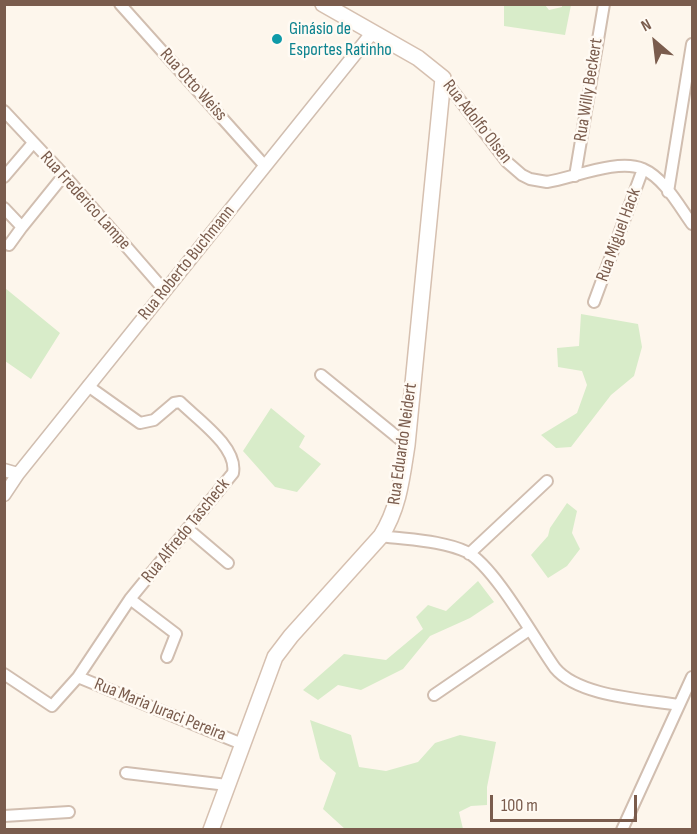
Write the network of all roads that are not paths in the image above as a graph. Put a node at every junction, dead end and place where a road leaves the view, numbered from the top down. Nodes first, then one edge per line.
1 (120, 4) edge
2 (323, 4) edge
3 (604, 4) edge
4 (372, 33) junction
5 (693, 44) edge
6 (443, 78) junction
7 (4, 111) edge
8 (33, 143) junction
9 (265, 166) junction
10 (643, 169) junction
11 (64, 175) junction
12 (575, 176) junction
13 (4, 177) edge
14 (668, 192) junction
15 (4, 208) edge
16 (693, 224) edge
17 (22, 227) junction
18 (9, 245) dead end
19 (165, 291) junction
20 (594, 302) dead end
21 (321, 375) dead end
22 (88, 386) junction
23 (406, 446) junction
24 (4, 470) edge
25 (18, 474) junction
26 (547, 481) dead end
27 (4, 495) edge
28 (188, 530) junction
29 (381, 536) junction
30 (470, 554) junction
31 (228, 563) dead end
32 (130, 599) junction
33 (529, 630) junction
34 (167, 657) dead end
35 (4, 674) edge
36 (78, 677) junction
37 (693, 677) edge
38 (434, 694) dead end
39 (680, 705) junction
40 (242, 744) junction
41 (126, 773) dead end
42 (227, 785) junction
43 (69, 812) dead end
44 (4, 816) edge
45 (211, 830) edge
46 (622, 830) edge

1 - 9 street, Rua Otto Weiss
2 - 4 main road, Rua Adolfo Olsen
3 - 12 street, Rua Willy Beckert
4 - 6 main road, Rua Adolfo Olsen
4 - 9 street, Rua Roberto Buchmann
5 - 14 street
6 - 12 street, Rua Adolfo Olsen
6 - 23 main road, Rua Eduardo Neidert
7 - 8 street, Rua Frederico Lampe
8 - 11 street, Rua Frederico Lampe
8 - 13 street
9 - 19 street, Rua Roberto Buchmann
10 - 12 street, Rua Adolfo Olsen
10 - 14 street
10 - 20 street, Rua Miguel Hack
11 - 17 street
11 - 19 street, Rua Frederico Lampe
14 - 16 street
15 - 17 street
17 - 18 street
19 - 22 street, Rua Roberto Buchmann
21 - 23 street
22 - 25 street, Rua Roberto Buchmann
22 - 28 street, Rua Alfredo Tascheck
23 - 29 main road, Rua Eduardo Neidert
24 - 25 street
25 - 27 street, Rua Roberto Buchmann
26 - 30 street
28 - 31 street
28 - 32 street, Rua Alfredo Tascheck
29 - 30 street
29 - 40 main road, Rua Eduardo Neidert
30 - 33 street
32 - 34 street
32 - 36 street, Rua Alfredo Tascheck
33 - 38 street
33 - 39 street
35 - 36 street, Rua Alfredo Tascheck
36 - 40 street, Rua Maria Juraci Pereira
37 - 39 street
39 - 46 street
40 - 42 main road, Rua Eduardo Neidert
41 - 42 street
42 - 45 main road, Rua Eduardo Neidert
43 - 44 street

